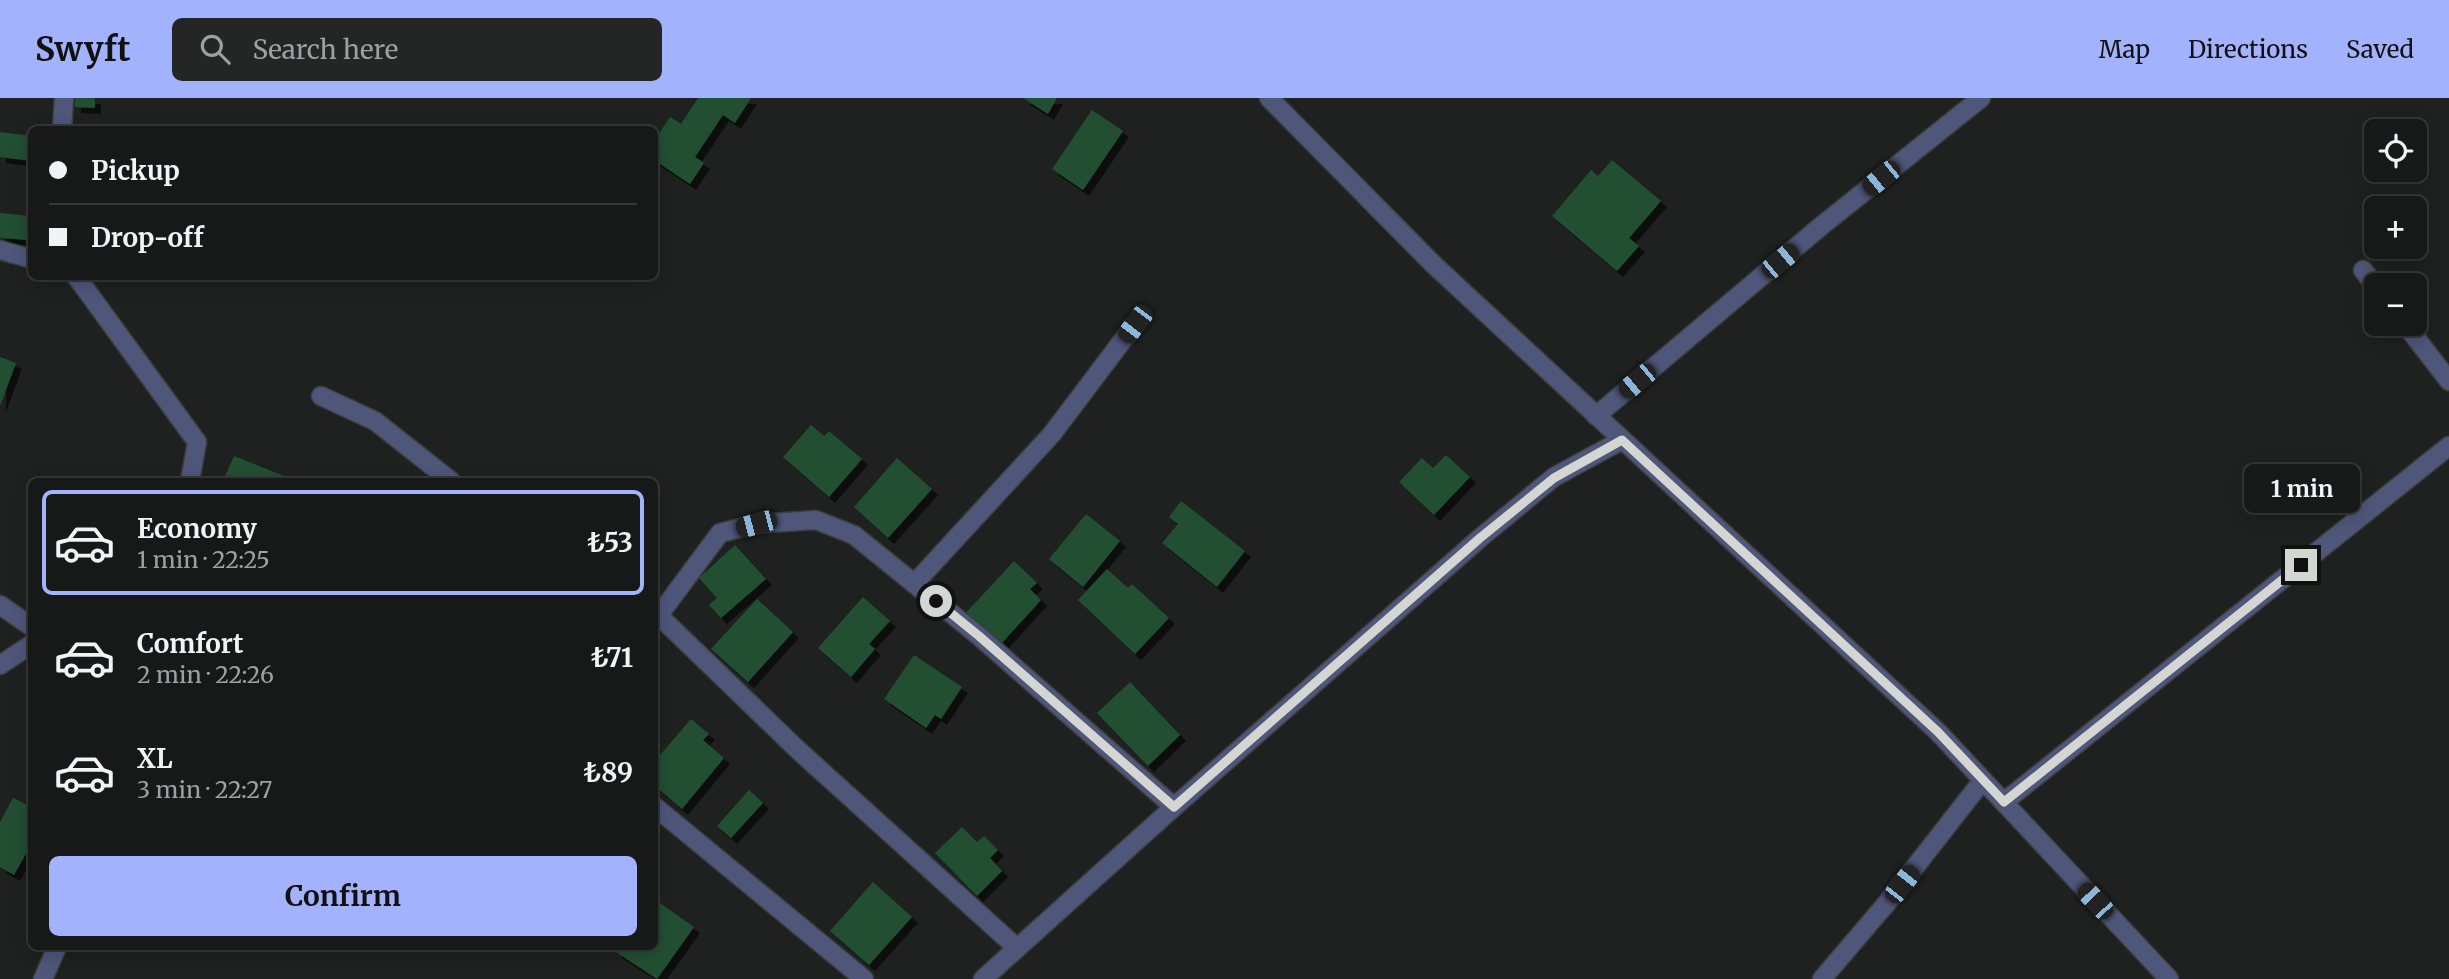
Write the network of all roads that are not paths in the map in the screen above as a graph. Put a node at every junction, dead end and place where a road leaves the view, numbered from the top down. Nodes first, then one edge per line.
1 (64, 98) edge
2 (1269, 98) edge
3 (1981, 98) edge
4 (62, 126) edge
5 (0, 250) edge
6 (28, 258) edge
7 (2363, 270) dead end
8 (2365, 273) edge
9 (79, 280) edge
10 (1135, 324) dead end
11 (2414, 336) edge
12 (2449, 381) edge
13 (321, 396) dead end
14 (1597, 416) junction
15 (1622, 440) junction
16 (2449, 446) edge
17 (191, 478) edge
18 (448, 478) edge
19 (914, 584) junction
20 (0, 605) edge
21 (658, 612) edge
22 (658, 614) edge
23 (28, 624) edge
24 (28, 646) edge
25 (0, 665) edge
26 (1983, 780) junction
27 (2004, 802) junction
28 (1174, 807) junction
29 (658, 809) edge
30 (1017, 948) junction
31 (56, 950) edge
32 (43, 979) edge
33 (864, 979) edge
34 (983, 979) edge
35 (1822, 979) edge
36 (2169, 979) edge

1 - 4 street
2 - 14 street
3 - 14 street
5 - 6 street
7 - 8 street
9 - 17 street
10 - 19 street
11 - 12 street
13 - 18 street
14 - 15 street
15 - 26 street
15 - 28 street
16 - 27 street
19 - 21 street
19 - 28 street
20 - 23 street
22 - 30 street
24 - 25 street
26 - 27 street
26 - 35 street
27 - 36 street
28 - 30 street
29 - 33 street
30 - 34 street
31 - 32 street

